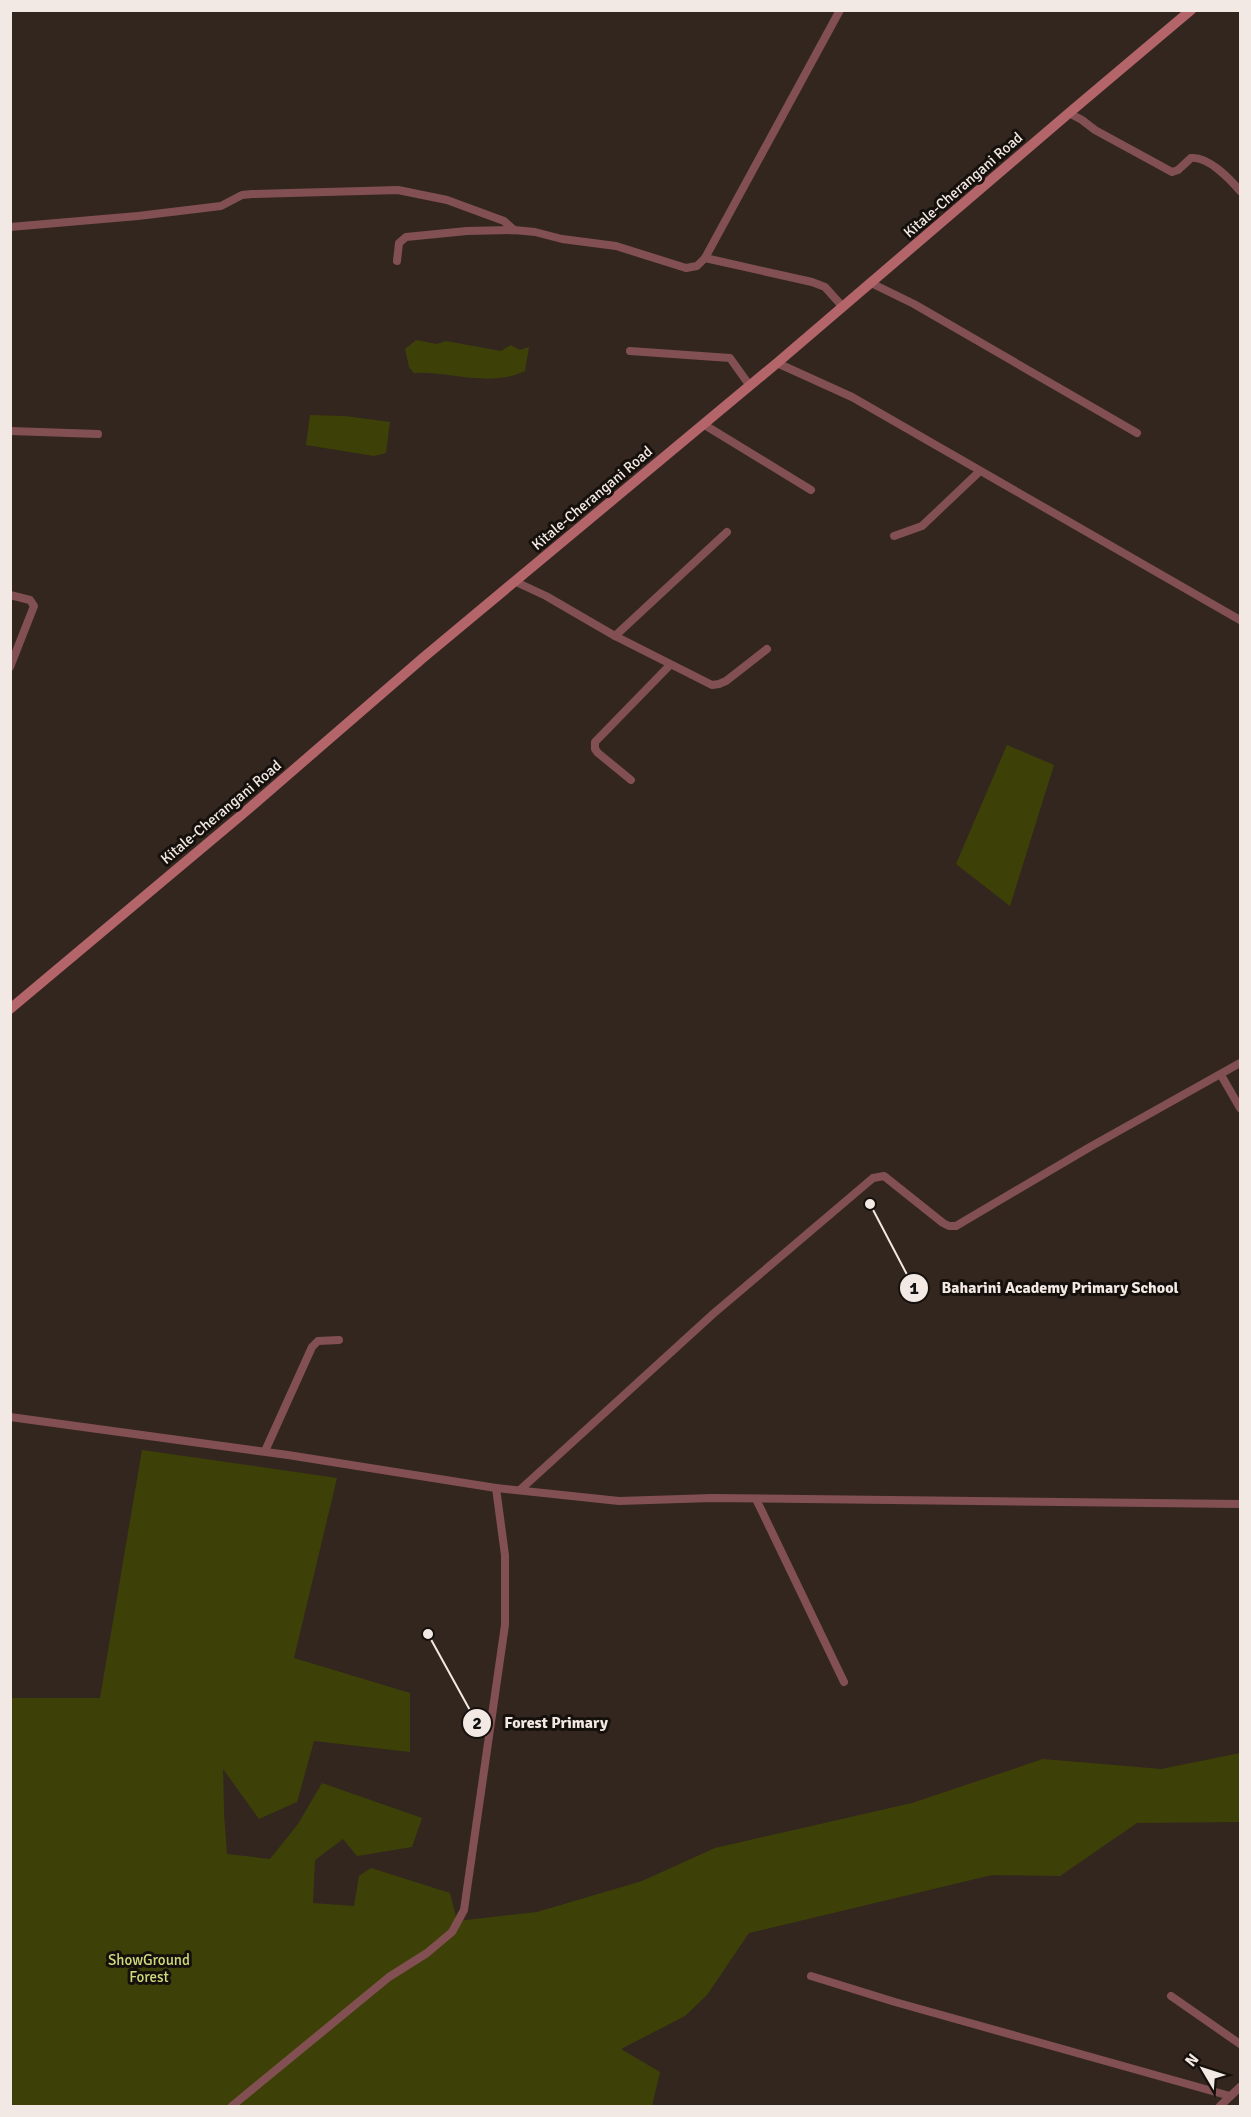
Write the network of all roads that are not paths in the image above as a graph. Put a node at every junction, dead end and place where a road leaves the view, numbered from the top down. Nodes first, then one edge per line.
1 (840, 10) edge
2 (1191, 10) edge
3 (1069, 113) junction
4 (1240, 191) edge
5 (10, 227) edge
6 (514, 230) junction
7 (705, 258) junction
8 (397, 261) dead end
9 (871, 283) junction
10 (842, 306) junction
11 (630, 351) dead end
12 (777, 363) junction
13 (750, 386) junction
14 (703, 424) junction
15 (10, 431) edge
16 (1137, 433) dead end
17 (98, 434) dead end
18 (980, 471) junction
19 (811, 490) dead end
20 (727, 531) dead end
21 (894, 536) dead end
22 (516, 582) junction
23 (10, 595) edge
24 (1240, 620) edge
25 (615, 636) junction
26 (767, 649) dead end
27 (670, 665) junction
28 (10, 667) edge
29 (632, 780) dead end
30 (10, 1009) edge
31 (1240, 1064) edge
32 (1221, 1075) junction
33 (1240, 1108) edge
34 (339, 1340) dead end
35 (10, 1417) edge
36 (265, 1451) junction
37 (496, 1488) junction
38 (521, 1489) junction
39 (756, 1499) junction
40 (1240, 1504) edge
41 (844, 1682) dead end
42 (811, 1976) dead end
43 (1171, 1996) dead end
44 (1240, 2044) edge
45 (1240, 2087) edge
46 (1230, 2096) junction
47 (232, 2106) edge
48 (1220, 2106) edge

1 - 7 street
2 - 3 main road, Kitale-Cherangani Road
3 - 4 street
3 - 9 main road, Kitale-Cherangani Road
5 - 6 street
6 - 7 street
6 - 8 street
7 - 10 street
9 - 10 main road, Kitale-Cherangani Road
9 - 16 street
10 - 12 main road, Kitale-Cherangani Road
11 - 13 street
12 - 13 main road, Kitale-Cherangani Road
12 - 18 street
13 - 14 main road, Kitale-Cherangani Road
14 - 19 street
14 - 22 main road, Kitale-Cherangani Road
15 - 17 street
18 - 21 street
18 - 24 street
20 - 25 street
22 - 25 street
22 - 30 main road, Kitale-Cherangani Road
23 - 28 street
25 - 27 street
26 - 27 street
27 - 29 street
31 - 32 street
32 - 33 street
32 - 38 street
34 - 36 street
35 - 36 street
36 - 37 street
37 - 38 street
37 - 47 street
38 - 39 street
39 - 40 street
39 - 41 street
42 - 46 street
43 - 44 street
45 - 46 street
46 - 48 street

